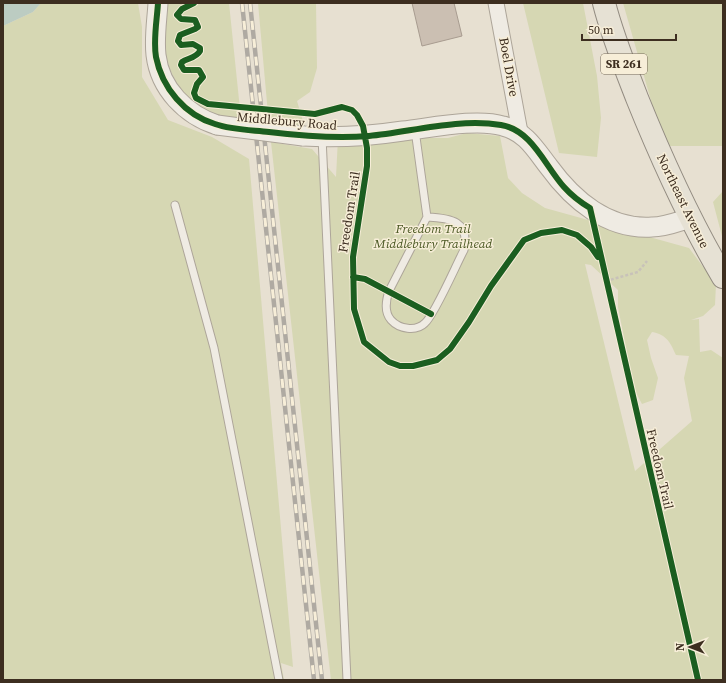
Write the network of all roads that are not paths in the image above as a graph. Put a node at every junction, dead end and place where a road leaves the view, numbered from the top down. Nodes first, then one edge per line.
1 (158, 3) edge
2 (496, 3) edge
3 (604, 3) edge
4 (415, 130) junction
5 (520, 132) junction
6 (312, 136) junction
7 (175, 205) dead end
8 (427, 217) junction
9 (690, 218) junction
10 (723, 277) edge
11 (280, 680) edge
12 (347, 680) edge

1 - 6 street, Middlebury Road, bridge
2 - 5 street, Boel Drive
3 - 9 main road, Northeast Avenue / SR 261
4 - 5 street, Middlebury Road
4 - 6 street, Middlebury Road
4 - 8 lane
5 - 9 street, Middlebury Road
6 - 12 lane
7 - 11 lane
8 - 8 lane
9 - 10 main road, Northeast Avenue / SR 261

